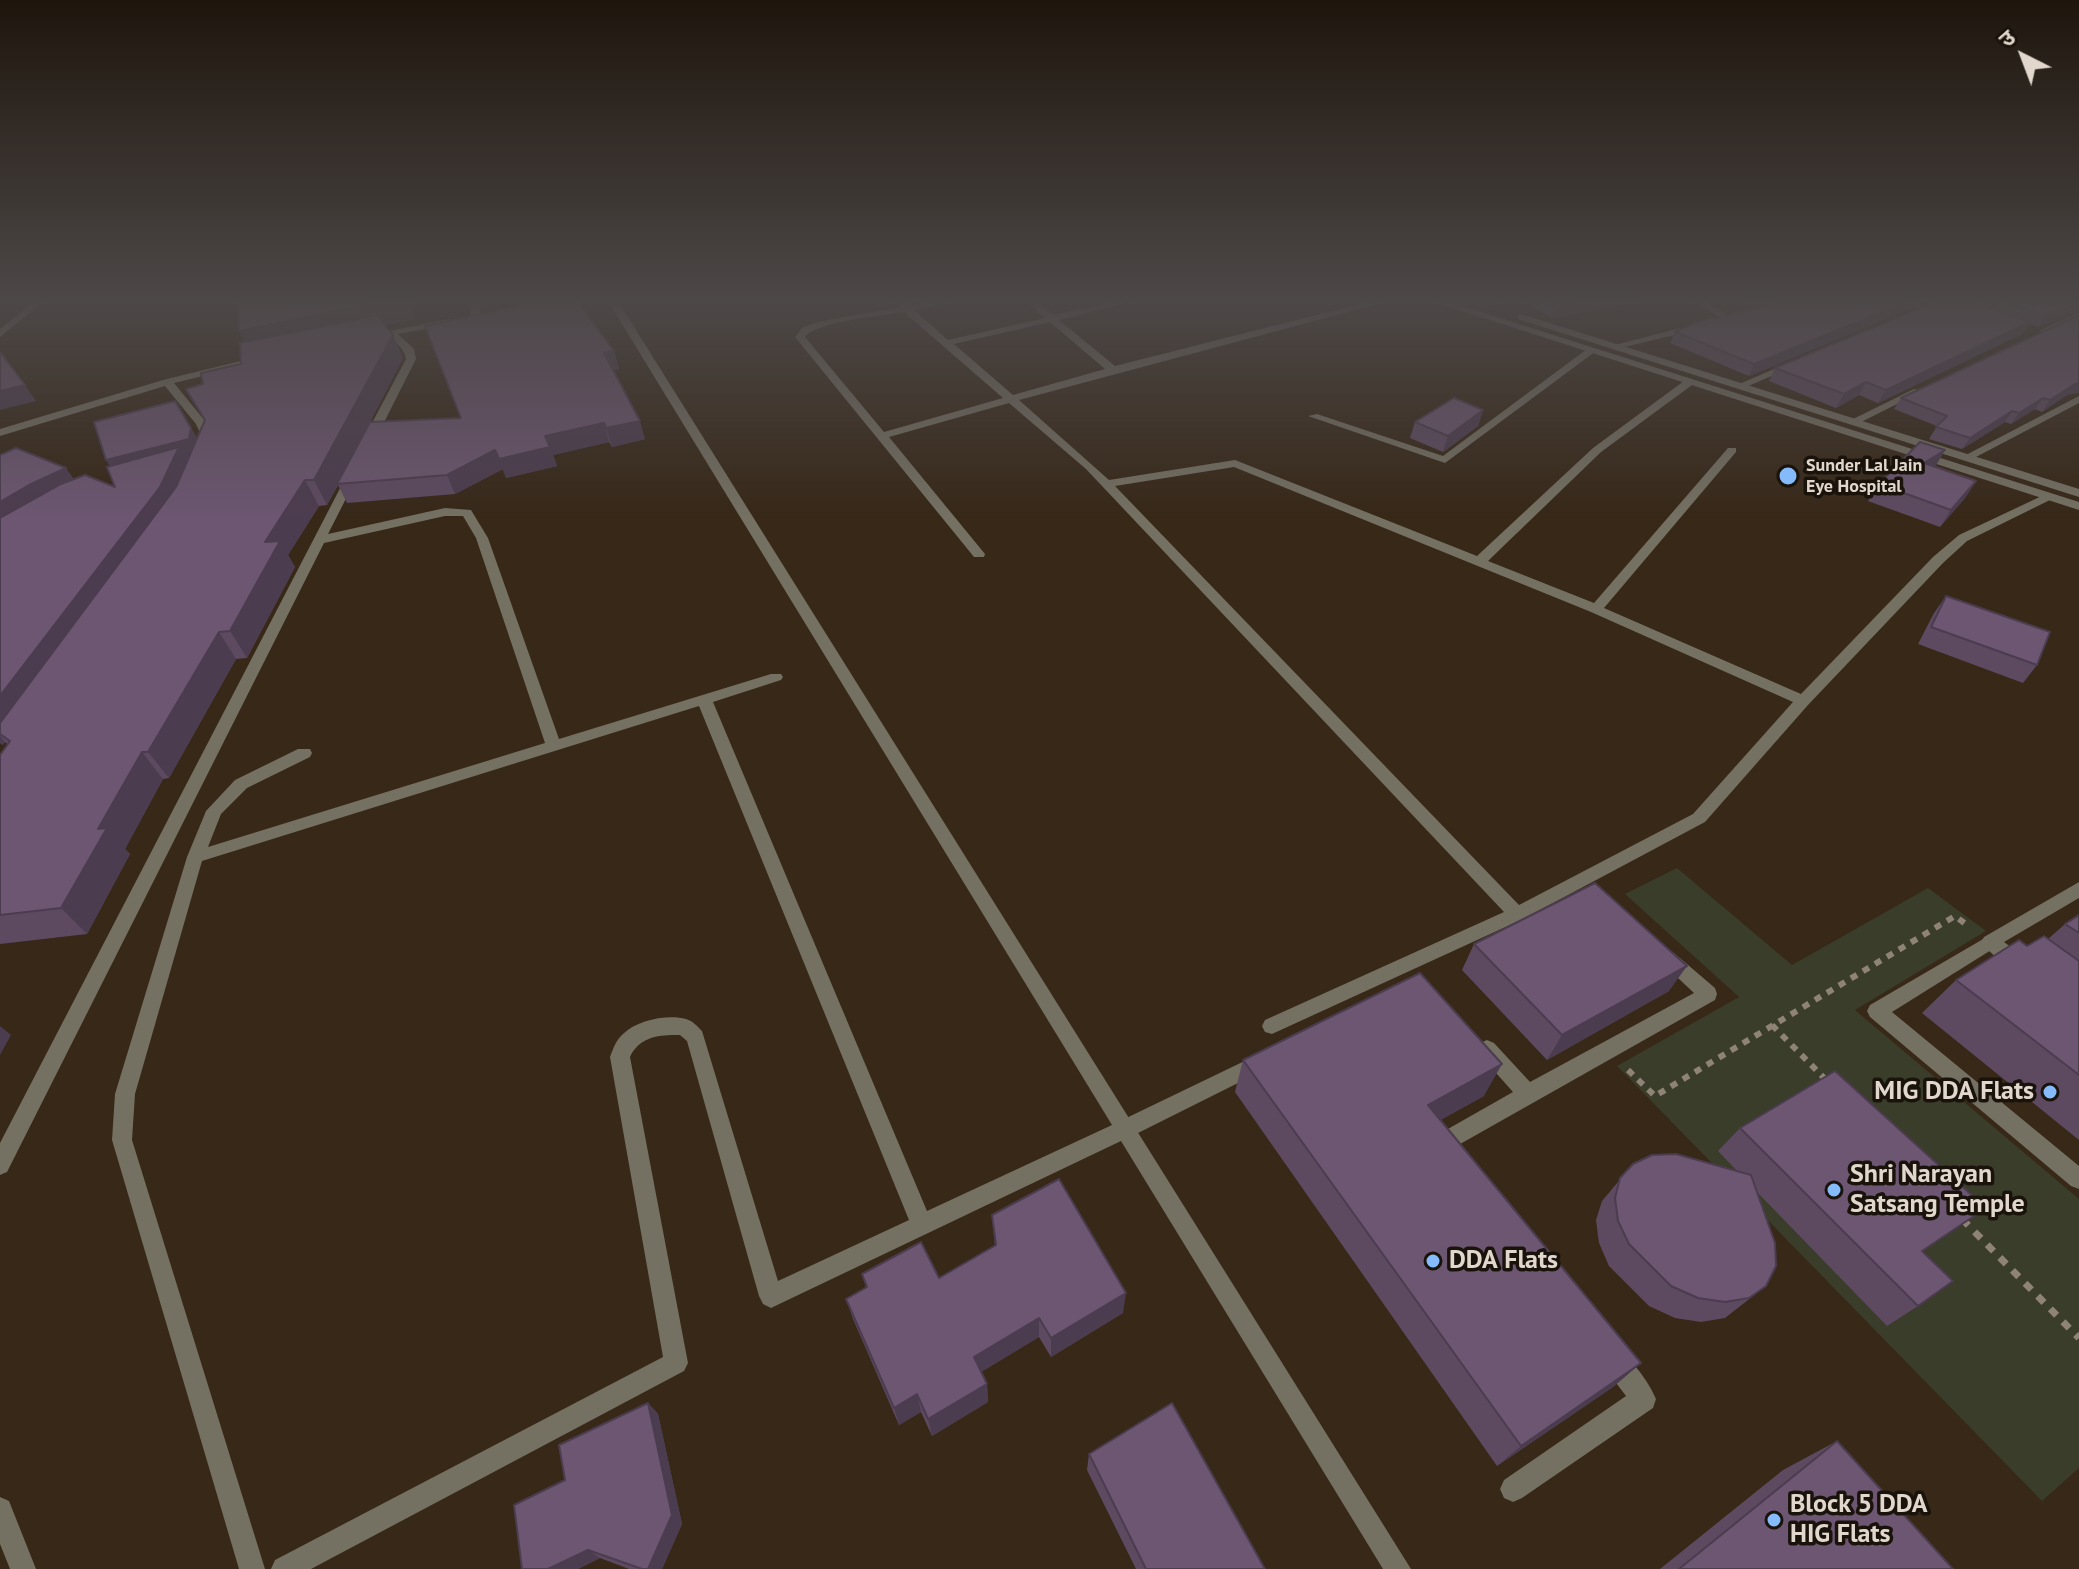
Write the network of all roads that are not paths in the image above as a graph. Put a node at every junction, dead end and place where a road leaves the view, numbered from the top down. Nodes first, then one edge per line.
1 (211, 371) edge
2 (405, 371) edge
3 (656, 371) edge
4 (828, 371) edge
5 (980, 371) edge
6 (1109, 371) edge
7 (1564, 371) edge
8 (1652, 371) edge
9 (1697, 371) edge
10 (1776, 371) edge
11 (167, 382) junction
12 (1688, 383) junction
13 (1742, 385) junction
14 (1926, 387) edge
15 (1012, 399) junction
16 (2079, 399) edge
17 (1313, 416) dead end
18 (1855, 421) junction
19 (0, 433) edge
20 (881, 436) junction
21 (1732, 450) dead end
22 (1970, 456) junction
23 (206, 460) edge
24 (1107, 484) junction
25 (2079, 493) edge
26 (2050, 497) junction
27 (2079, 506) edge
28 (319, 540) junction
29 (979, 554) dead end
30 (1480, 561) junction
31 (1596, 609) junction
32 (776, 677) dead end
33 (704, 699) junction
34 (1803, 701) junction
35 (554, 746) junction
36 (304, 753) dead end
37 (195, 857) junction
38 (2079, 889) edge
39 (1517, 914) junction
40 (1985, 938) junction
41 (1655, 945) edge
42 (2041, 980) edge
43 (1272, 1026) dead end
44 (1477, 1038) edge
45 (1283, 1052) edge
46 (1528, 1094) junction
47 (1125, 1129) junction
48 (0, 1165) edge
49 (1457, 1168) edge
50 (2079, 1179) edge
51 (922, 1225) junction
52 (1594, 1338) edge
53 (1513, 1489) dead end
54 (0, 1510) edge
55 (23, 1569) edge
56 (252, 1569) edge
57 (284, 1569) edge
58 (1398, 1569) edge

1 - 11 street
2 - 28 street
3 - 47 street
4 - 20 street
5 - 15 street
6 - 15 street
7 - 17 street
8 - 12 street
9 - 13 street
10 - 13 street
11 - 19 street
11 - 23 street
12 - 26 street
12 - 30 street
13 - 18 street
14 - 18 street
15 - 20 street
15 - 24 street
16 - 22 street
18 - 22 street
20 - 29 street
21 - 31 street
22 - 25 street
24 - 30 street
24 - 39 street
26 - 27 street
26 - 34 street
28 - 35 street
28 - 48 street
30 - 31 street
31 - 34 street
32 - 33 street
33 - 35 street
33 - 51 street
34 - 39 street
35 - 37 street
36 - 37 street
37 - 56 street
38 - 40 street
39 - 43 street
40 - 42 street
40 - 50 street
41 - 46 street
44 - 46 street
45 - 47 street
46 - 49 street
47 - 51 street
47 - 58 street
51 - 57 street
52 - 53 street
54 - 55 street

